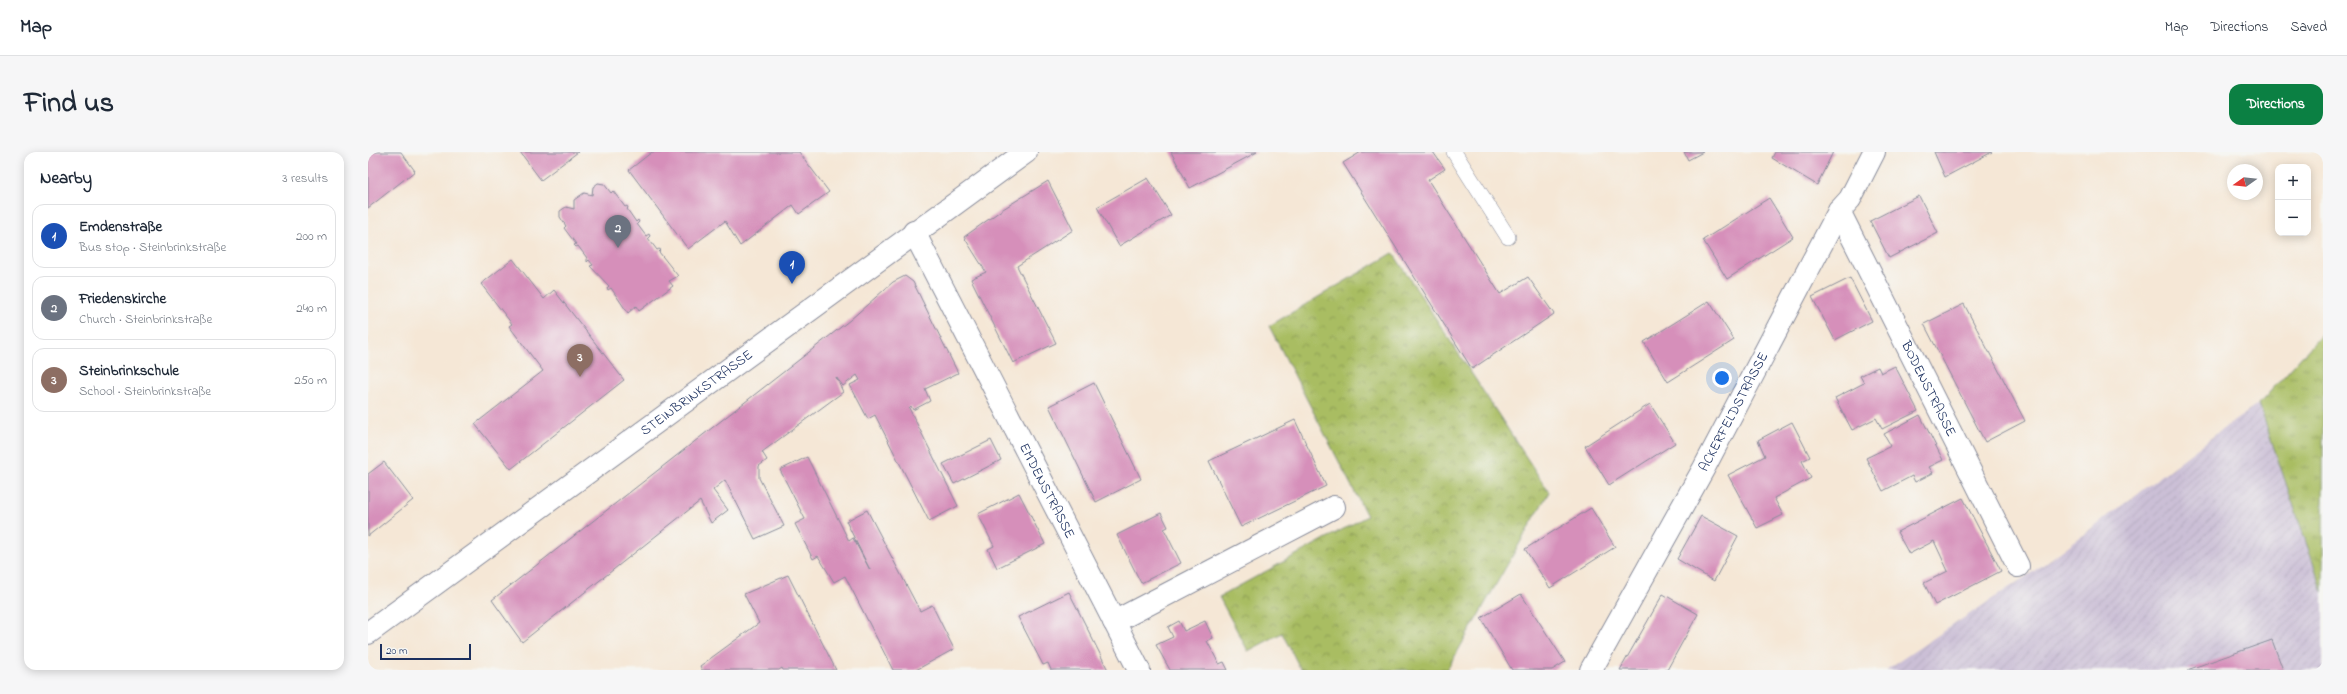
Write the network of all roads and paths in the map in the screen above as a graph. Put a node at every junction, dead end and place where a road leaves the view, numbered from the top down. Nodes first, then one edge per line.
1 (1026, 152) edge
2 (1454, 152) edge
3 (1874, 152) edge
4 (1839, 211) junction
5 (914, 232) junction
6 (1508, 237) dead end
7 (1334, 507) dead end
8 (2018, 566) dead end
9 (1114, 622) junction
10 (368, 633) edge
11 (1139, 670) edge
12 (1591, 670) edge

1 - 5 street, STEINBRINKSTRASSE
2 - 6 lane
3 - 4 street, ACKERFELDSTRASSE
4 - 8 street, BODENSTRASSE
4 - 12 street, ACKERFELDSTRASSE
5 - 9 street, EMDENSTRASSE
5 - 10 street, STEINBRINKSTRASSE
7 - 9 street
9 - 11 street, EMDENSTRASSE

